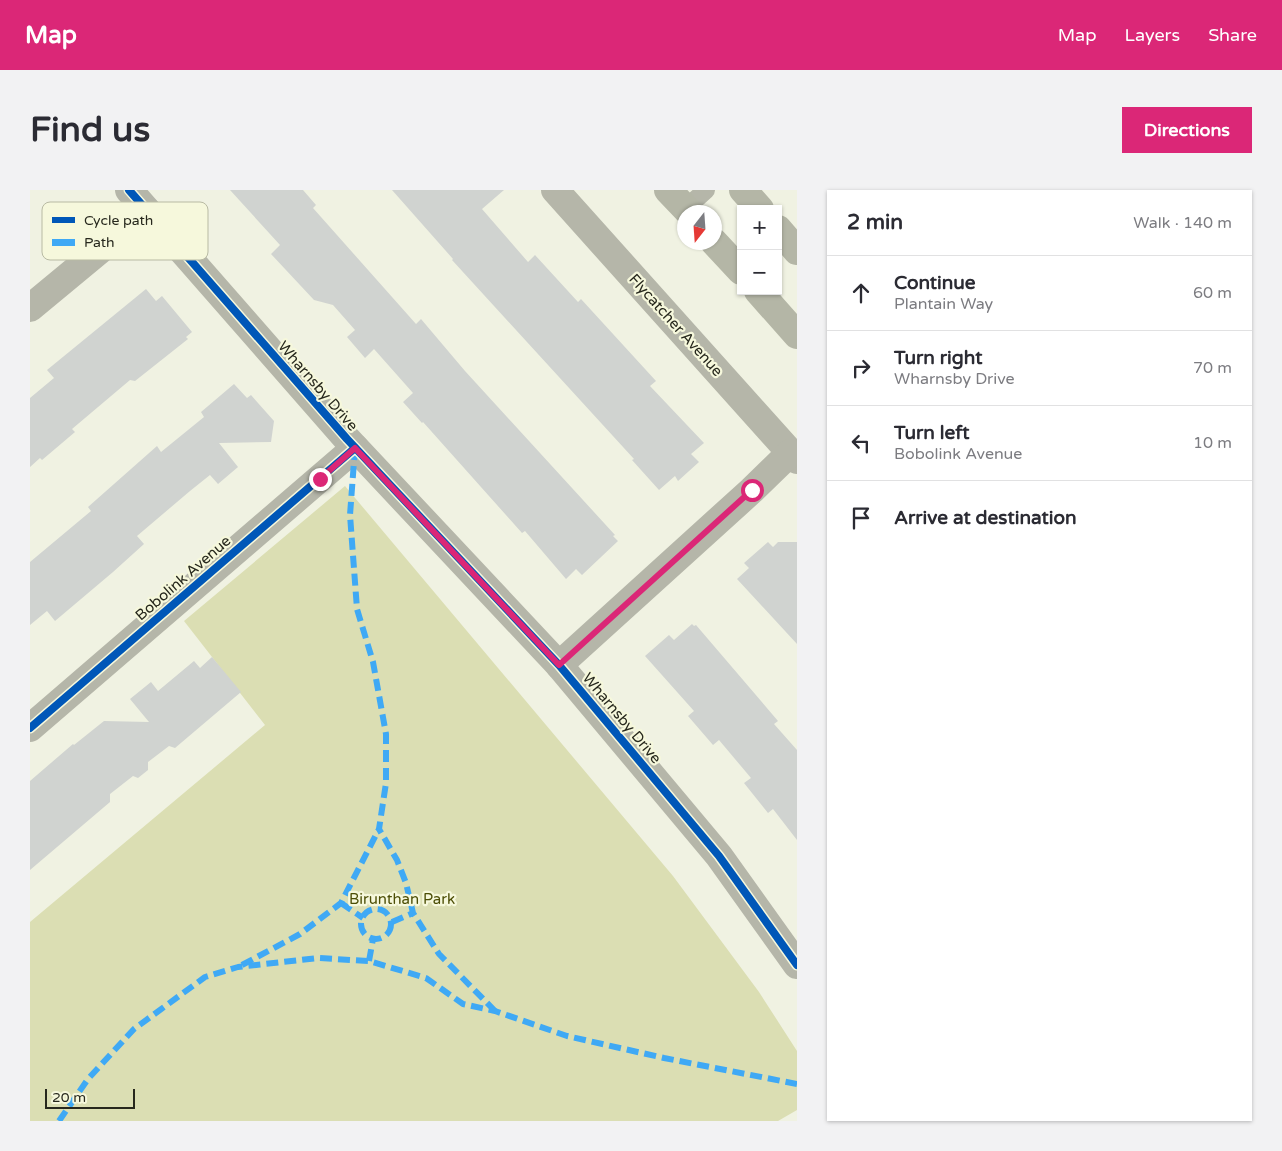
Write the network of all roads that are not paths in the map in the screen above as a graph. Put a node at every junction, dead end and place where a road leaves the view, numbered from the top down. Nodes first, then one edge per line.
1 (129, 190) edge
2 (555, 190) edge
3 (706, 190) edge
4 (743, 190) edge
5 (139, 202) edge
6 (681, 204) edge
7 (756, 205) edge
8 (782, 233) edge
9 (721, 250) edge
10 (797, 250) edge
11 (87, 260) edge
12 (189, 260) edge
13 (737, 267) edge
14 (762, 295) edge
15 (30, 308) edge
16 (797, 335) edge
17 (355, 448) junction
18 (794, 456) edge
19 (559, 665) junction
20 (30, 728) edge
21 (797, 965) edge

1 - 5 street, Wharnsby Drive
2 - 18 street, Flycatcher Avenue
3 - 6 lane
4 - 7 main road
8 - 10 main road
9 - 13 main road
11 - 15 street
12 - 17 street, Wharnsby Drive
14 - 16 main road
17 - 19 street, Wharnsby Drive
17 - 20 street, Bobolink Avenue
18 - 19 street
19 - 21 street, Wharnsby Drive

